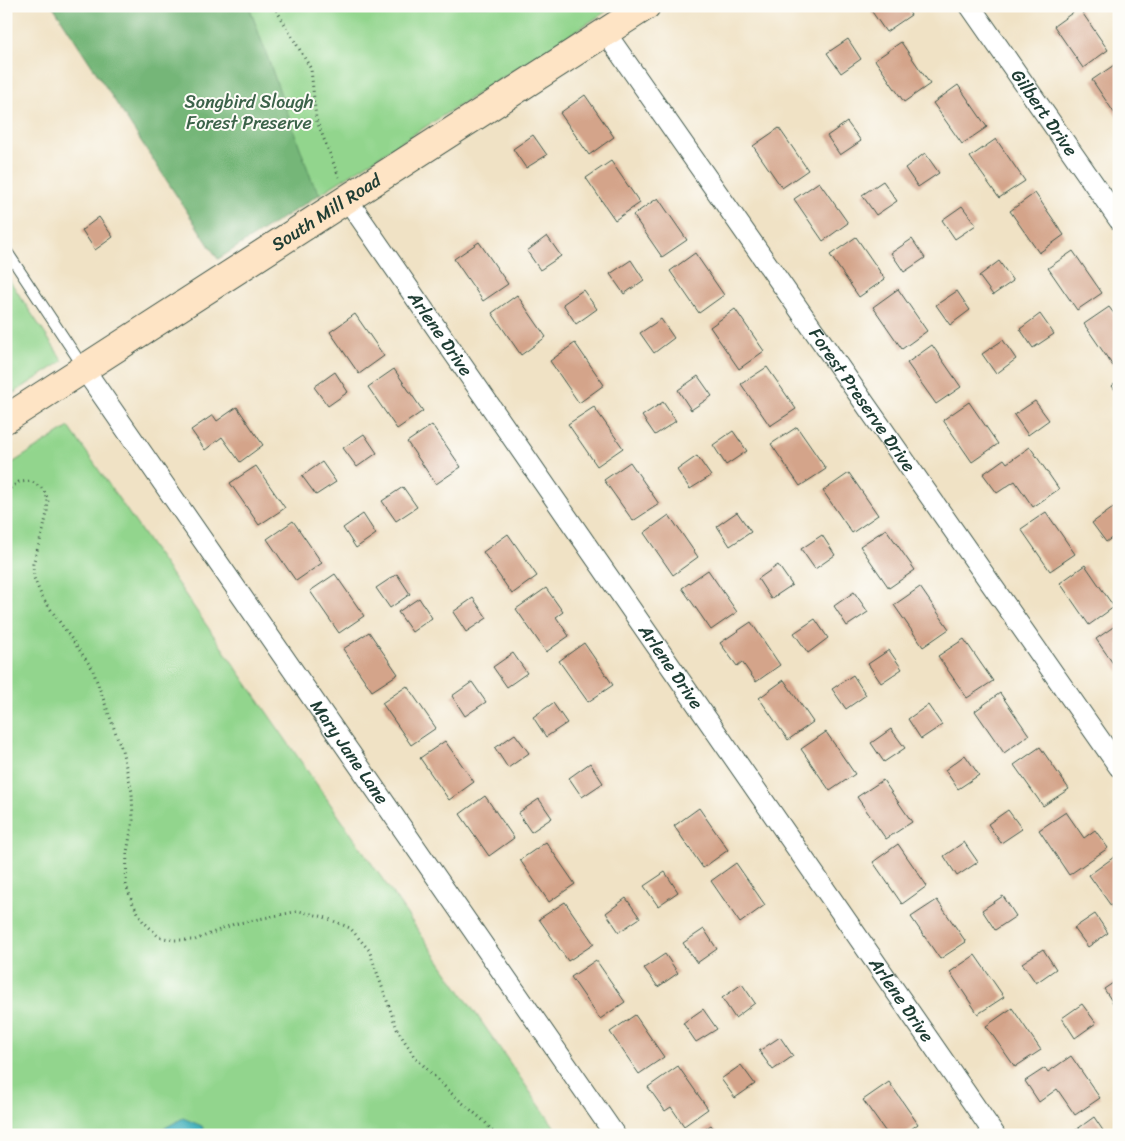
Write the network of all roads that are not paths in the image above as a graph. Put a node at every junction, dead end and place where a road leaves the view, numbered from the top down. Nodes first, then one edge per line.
1 (646, 6) edge
2 (970, 6) edge
3 (605, 32) junction
4 (347, 199) junction
5 (1119, 220) edge
6 (6, 250) edge
7 (84, 369) junction
8 (6, 419) edge
9 (1119, 768) edge
10 (615, 1135) edge
11 (995, 1135) edge

1 - 3 street, South Mill Road
2 - 5 street, Gilbert Drive
3 - 4 street, South Mill Road
3 - 9 street, Forest Preserve Drive
4 - 7 street, South Mill Road
4 - 11 street, Arlene Drive
6 - 7 lane
7 - 8 street, South Mill Road
7 - 10 street, Mary Jane Lane

